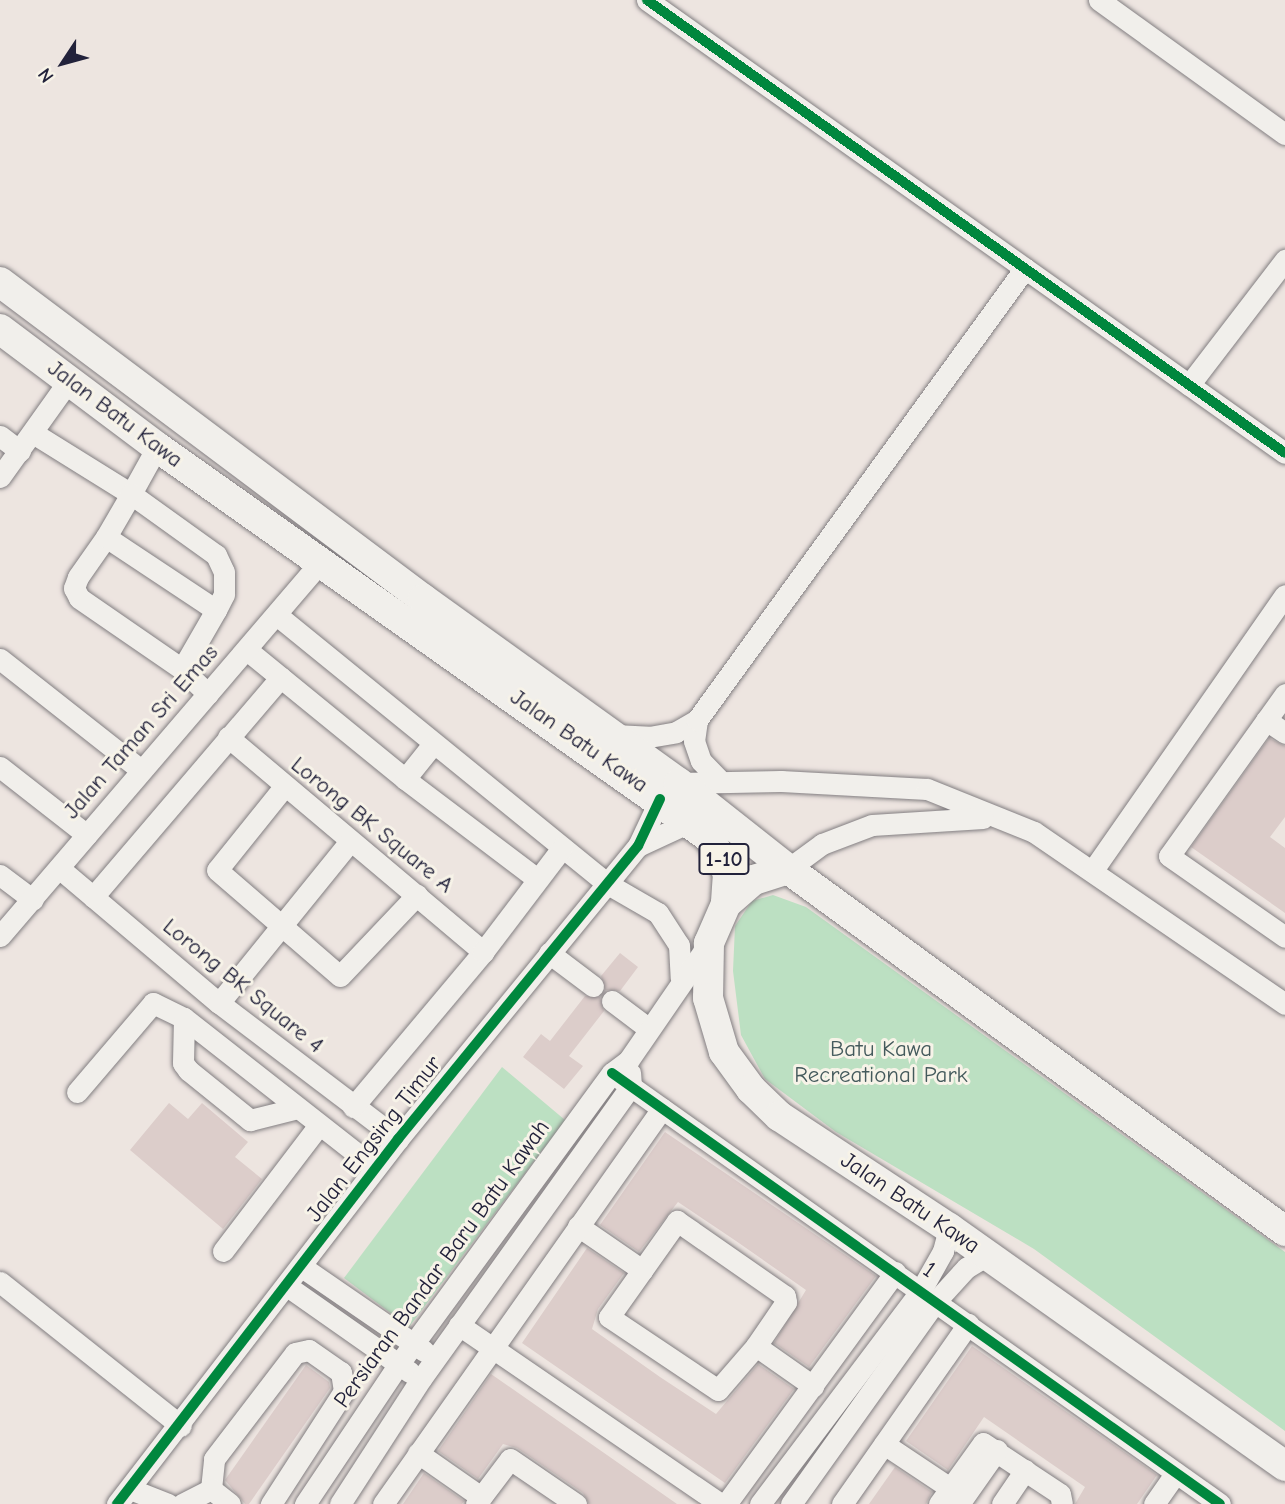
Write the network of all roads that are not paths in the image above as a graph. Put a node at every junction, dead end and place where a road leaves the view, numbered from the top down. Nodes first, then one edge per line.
1 (647, 0) edge
2 (1099, 0) edge
3 (1285, 134) edge
4 (1285, 260) edge
5 (1025, 268) junction
6 (0, 282) edge
7 (0, 329) edge
8 (70, 379) junction
9 (1189, 385) junction
10 (33, 433) junction
11 (0, 436) edge
12 (157, 446) junction
13 (20, 451) junction
14 (1285, 453) edge
15 (0, 477) edge
16 (131, 494) junction
17 (106, 537) junction
18 (320, 562) junction
19 (1285, 595) edge
20 (216, 610) junction
21 (278, 616) junction
22 (1278, 619) edge
23 (247, 650) junction
24 (0, 659) edge
25 (182, 669) junction
26 (281, 677) junction
27 (208, 694) junction
28 (1285, 694) edge
29 (697, 719) junction
30 (1266, 720) junction
31 (1285, 733) edge
32 (612, 735) junction
33 (228, 737) junction
34 (433, 744) junction
35 (0, 767) edge
36 (141, 771) junction
37 (404, 779) junction
38 (721, 782) junction
39 (284, 788) junction
40 (669, 791) junction
41 (992, 818) junction
42 (690, 822) junction
43 (87, 835) junction
44 (350, 842) junction
45 (638, 846) junction
46 (562, 848) junction
47 (59, 868) junction
48 (788, 869) junction
49 (1093, 870) junction
50 (0, 875) edge
51 (537, 879) junction
52 (606, 883) junction
53 (416, 895) junction
54 (93, 897) junction
55 (33, 900) junction
56 (726, 904) junction
57 (282, 928) junction
58 (0, 936) edge
59 (1285, 937) edge
60 (709, 943) junction
61 (483, 951) junction
62 (549, 953) junction
63 (681, 978) junction
64 (593, 986) dead end
65 (1264, 988) junction
66 (612, 1001) dead end
67 (219, 1003) junction
68 (1285, 1004) edge
69 (184, 1018) junction
70 (1285, 1019) edge
71 (649, 1029) junction
72 (620, 1067) junction
73 (631, 1086) junction
74 (77, 1092) dead end
75 (353, 1107) junction
76 (298, 1108) junction
77 (662, 1108) junction
78 (319, 1125) junction
79 (398, 1139) junction
80 (376, 1168) junction
81 (578, 1226) junction
82 (949, 1228) junction
83 (1285, 1231) edge
84 (223, 1251) dead end
85 (988, 1255) junction
86 (302, 1267) junction
87 (642, 1270) junction
88 (895, 1272) junction
89 (0, 1282) edge
90 (287, 1286) junction
91 (928, 1296) junction
92 (968, 1324) junction
93 (459, 1325) junction
94 (414, 1343) junction
95 (756, 1346) junction
96 (493, 1347) junction
97 (435, 1359) junction
98 (398, 1365) junction
99 (421, 1379) junction
100 (813, 1386) junction
101 (339, 1402) junction
102 (362, 1419) junction
103 (181, 1426) junction
104 (884, 1444) junction
105 (418, 1453) junction
106 (1285, 1466) edge
107 (1026, 1470) junction
108 (1176, 1473) junction
109 (211, 1489) junction
110 (124, 1497) edge
111 (949, 1499) edge
112 (478, 1500) edge
113 (168, 1504) edge
114 (182, 1504) edge
115 (230, 1504) edge
116 (271, 1504) edge
117 (305, 1504) edge
118 (340, 1504) edge
119 (383, 1504) edge
120 (576, 1504) edge
121 (720, 1504) edge
122 (726, 1504) edge
123 (760, 1504) edge
124 (792, 1504) edge
125 (842, 1504) edge
126 (1002, 1504) edge
127 (1062, 1504) edge
128 (1154, 1504) edge
129 (1220, 1504) edge

1 - 5 street
2 - 3 street
4 - 9 street
5 - 9 street
5 - 29 street
6 - 32 highway, Jalan Batu Kawa / 1-10
7 - 8 highway, Jalan Batu Kawa / 1-10
8 - 10 street
8 - 12 highway, Jalan Batu Kawa / 1-10
9 - 14 street
10 - 13 street
10 - 16 street
11 - 13 street
12 - 16 street
12 - 18 highway, Jalan Batu Kawa / 1-10
13 - 15 street
16 - 17 street
16 - 20 street
17 - 20 street
17 - 25 street
18 - 21 street, Jalan Taman Sri Emas
18 - 40 highway, Jalan Batu Kawa / 1-10
19 - 22 street
20 - 25 street
21 - 23 street, Jalan Taman Sri Emas
21 - 34 street
22 - 49 street
23 - 26 street
23 - 27 street, Jalan Taman Sri Emas
24 - 36 street
25 - 27 street
26 - 33 street
26 - 37 street
27 - 36 street, Jalan Taman Sri Emas
28 - 30 street
29 - 32 street
29 - 38 street
30 - 31 street
30 - 59 street
32 - 40 highway, Jalan Batu Kawa / 1-10
33 - 39 street, Lorong BK Square A
33 - 54 street
34 - 37 street
34 - 46 street
35 - 43 street
36 - 43 street, Jalan Taman Sri Emas
37 - 51 street
38 - 40 street
38 - 41 street
39 - 44 street, Lorong BK Square A
39 - 57 street
40 - 42 highway, Jalan Batu Kawa / 1-10
40 - 45 street, Jalan Engsing Timur
40 - 48 highway, Jalan Batu Kawa / 1-10
41 - 48 street
41 - 49 street
42 - 45 street, Jalan Engsing Timur
42 - 56 highway, Jalan Batu Kawa / 1-10
43 - 47 street, Jalan Taman Sri Emas
44 - 53 street, Lorong BK Square A
44 - 57 street
45 - 52 street, Jalan Engsing Timur
46 - 51 street
46 - 52 street
47 - 54 street, Lorong BK Square 4
47 - 55 street, Jalan Taman Sri Emas
48 - 56 highway
48 - 83 highway, Jalan Batu Kawa / 1-10
49 - 65 street
50 - 55 street
51 - 61 street
52 - 62 street, Jalan Engsing Timur
52 - 63 street
53 - 57 street
53 - 61 street, Lorong BK Square A
54 - 67 street, Lorong BK Square 4
55 - 58 street, Jalan Taman Sri Emas
56 - 60 highway, Jalan Batu Kawa / 1-10
57 - 67 street
60 - 63 street, Persiaran Bandar Baru Batu Kawah
60 - 82 highway, Jalan Batu Kawa / 1-10
61 - 75 street
62 - 64 street
62 - 79 street, Jalan Engsing Timur
63 - 71 street, Persiaran Bandar Baru Batu Kawah
65 - 68 street
65 - 70 street
66 - 71 street
67 - 75 street, Lorong BK Square 4
69 - 74 street
69 - 76 street
69 - 76 street
71 - 72 street, Persiaran Bandar Baru Batu Kawah
72 - 73 street, 1
72 - 94 street, Persiaran Bandar Baru Batu Kawah
73 - 77 street, 1
73 - 93 street
75 - 79 street, Lorong BK Square 4
76 - 78 street
77 - 81 street
77 - 88 street, 1
78 - 80 street
78 - 84 street
79 - 80 street, Jalan Engsing Timur
80 - 86 street, Jalan Engsing Timur
81 - 87 street
81 - 96 street
82 - 85 highway, Jalan Batu Kawa / 1-10
82 - 91 street
85 - 91 street
85 - 106 highway, Jalan Batu Kawa / 1-10
86 - 90 street, Jalan Engsing Timur
86 - 94 street
87 - 95 street
87 - 95 street
88 - 91 street, 1
88 - 100 street
89 - 103 street
90 - 98 street
90 - 103 street, Jalan Engsing Timur
91 - 92 street, 1
91 - 123 street
91 - 124 street
92 - 104 street
92 - 108 street, 1
93 - 96 street
93 - 97 street
94 - 97 street
94 - 98 street, Persiaran Bandar Baru Batu Kawah
95 - 100 street
96 - 105 street
96 - 121 street
97 - 99 street
98 - 99 street
98 - 102 street, Persiaran Bandar Baru Batu Kawah
99 - 118 street
100 - 122 street
101 - 102 street
101 - 109 street
101 - 116 street
102 - 117 street, Persiaran Bandar Baru Batu Kawah
103 - 110 street, Jalan Engsing Timur
104 - 111 street
104 - 125 street
105 - 112 street
105 - 119 street
107 - 111 street
107 - 126 street
107 - 127 street
108 - 128 street
108 - 129 street, 1
109 - 114 street
109 - 115 street
110 - 113 street
112 - 120 street

